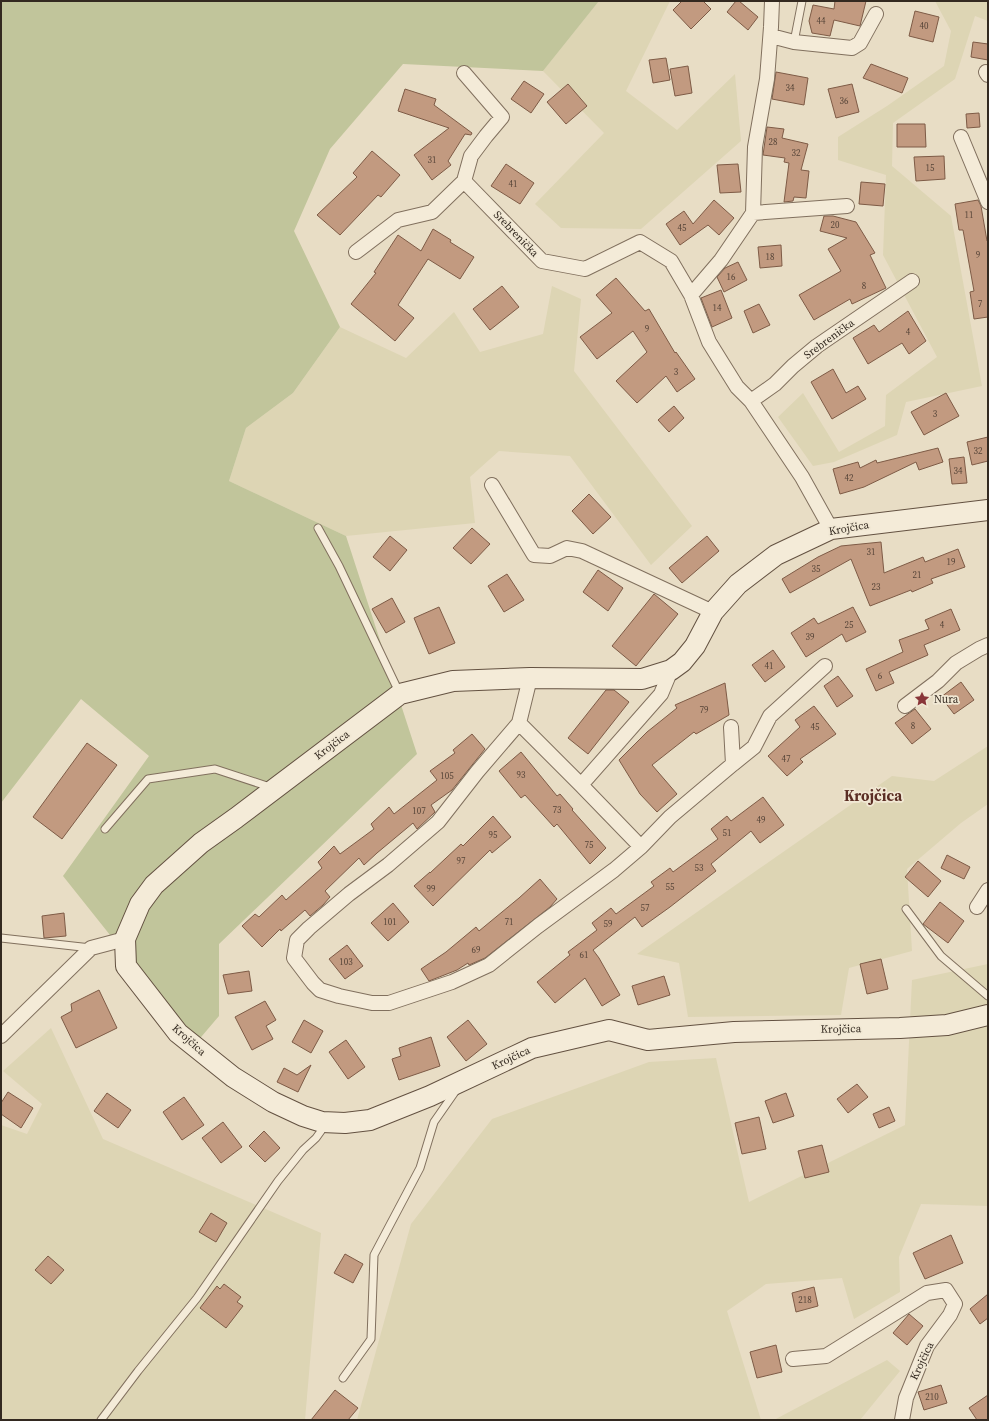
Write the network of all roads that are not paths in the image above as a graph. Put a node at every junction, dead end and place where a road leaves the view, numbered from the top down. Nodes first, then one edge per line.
1 (772, 1) edge
2 (802, 1) edge
3 (876, 14) dead end
4 (771, 36) junction
5 (794, 42) junction
6 (464, 73) dead end
7 (961, 137) dead end
8 (464, 181) junction
9 (988, 202) edge
10 (847, 206) dead end
11 (753, 213) junction
12 (356, 252) dead end
13 (912, 281) dead end
14 (691, 295) junction
15 (751, 401) junction
16 (492, 485) dead end
17 (988, 510) edge
18 (318, 528) dead end
19 (831, 529) junction
20 (713, 612) junction
21 (988, 645) edge
22 (825, 666) dead end
23 (671, 670) junction
24 (530, 678) junction
25 (400, 694) junction
26 (905, 706) dead end
27 (519, 723) junction
28 (731, 727) dead end
29 (733, 764) junction
30 (581, 785) junction
31 (275, 788) junction
32 (105, 829) dead end
33 (641, 846) junction
34 (988, 890) edge
35 (977, 907) dead end
36 (906, 909) dead end
37 (1, 938) edge
38 (125, 939) junction
39 (91, 948) junction
40 (988, 996) edge
41 (988, 1015) edge
42 (1, 1036) edge
43 (463, 1080) junction
44 (322, 1122) junction
45 (793, 1359) dead end
46 (343, 1378) dead end
47 (101, 1420) edge
48 (902, 1420) edge

1 - 4 street
2 - 5 lane
3 - 5 street
4 - 5 street
4 - 11 street
6 - 8 street
7 - 9 street
8 - 12 street
8 - 14 street, Srebrenička
10 - 11 street
11 - 14 street
13 - 15 street, Srebrenička
14 - 15 street, Srebrenička
15 - 19 street, Srebrenička
16 - 20 street
17 - 19 main road, Krojčica
18 - 25 lane
19 - 20 main road, Krojčica
20 - 23 main road, Krojčica
21 - 26 street
22 - 29 street
23 - 24 main road, Krojčica
23 - 30 street
24 - 25 main road, Krojčica
24 - 27 street
25 - 31 main road, Krojčica
27 - 30 street
27 - 33 street
28 - 29 street
29 - 33 street
30 - 33 street
31 - 32 lane
31 - 38 main road, Krojčica
34 - 35 street
36 - 40 lane
37 - 39 lane
38 - 39 street
38 - 44 main road, Krojčica
39 - 42 street
41 - 43 main road, Krojčica
43 - 44 main road, Krojčica
43 - 46 lane
44 - 47 lane
45 - 48 street, Krojčica

